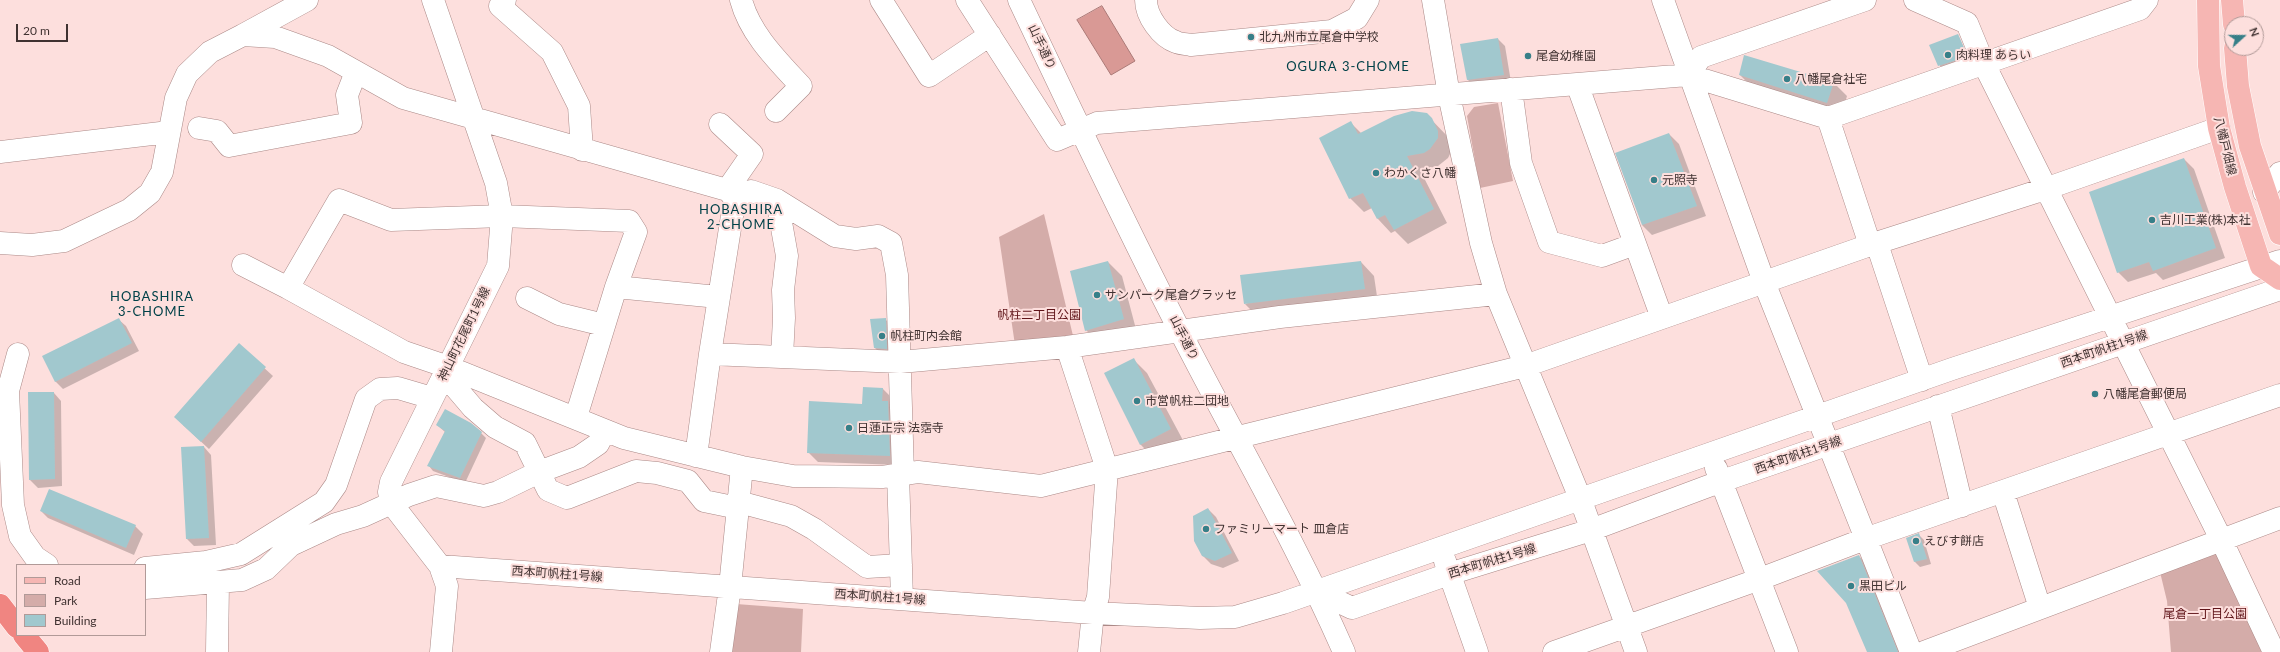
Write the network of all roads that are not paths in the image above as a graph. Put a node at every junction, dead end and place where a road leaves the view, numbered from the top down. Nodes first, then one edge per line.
1 (308, 0) edge
2 (433, 0) edge
3 (505, 0) edge
4 (741, 0) edge
5 (880, 0) edge
6 (967, 0) edge
7 (1019, 0) edge
8 (1146, 0) edge
9 (1368, 0) edge
10 (1433, 0) edge
11 (1663, 0) edge
12 (1865, 0) edge
13 (1915, 0) edge
14 (1958, 0) edge
15 (2147, 0) edge
16 (2208, 0) edge
17 (2232, 0) edge
18 (2233, 16) edge
19 (1967, 24) junction
20 (243, 35) junction
21 (990, 35) junction
22 (2236, 56) edge
23 (1983, 62) junction
24 (356, 72) junction
25 (1688, 75) junction
26 (1576, 84) junction
27 (1511, 89) junction
28 (1449, 94) junction
29 (776, 111) dead end
30 (471, 116) junction
31 (1828, 118) junction
32 (720, 124) dead end
33 (199, 128) dead end
34 (2219, 128) junction
35 (1080, 130) junction
36 (169, 132) junction
37 (582, 150) junction
38 (0, 152) edge
39 (2280, 173) edge
40 (2045, 189) junction
41 (2264, 192) junction
42 (731, 193) junction
43 (777, 200) junction
44 (502, 216) junction
45 (2280, 234) edge
46 (0, 243) edge
47 (1635, 244) junction
48 (1874, 245) junction
49 (2271, 264) edge
50 (243, 265) dead end
51 (2280, 279) edge
52 (1764, 282) junction
53 (616, 287) junction
54 (288, 288) junction
55 (2280, 290) edge
56 (1496, 294) junction
57 (718, 297) junction
58 (527, 298) dead end
59 (2109, 316) junction
60 (1662, 318) junction
61 (604, 325) junction
62 (1180, 332) junction
63 (2123, 342) junction
64 (1067, 347) junction
65 (18, 354) dead end
66 (710, 354) junction
67 (782, 357) junction
68 (900, 362) junction
69 (1525, 366) junction
70 (1952, 369) junction
71 (446, 371) junction
72 (1922, 380) junction
73 (2280, 395) edge
74 (432, 398) junction
75 (1963, 398) junction
76 (1938, 406) junction
77 (576, 418) junction
78 (1817, 418) junction
79 (605, 430) junction
80 (2168, 434) junction
81 (1236, 439) junction
82 (1828, 445) junction
83 (1710, 453) junction
84 (696, 456) junction
85 (742, 467) junction
86 (1107, 469) junction
87 (539, 472) junction
88 (901, 474) junction
89 (1722, 482) junction
90 (2003, 492) junction
91 (1580, 498) junction
92 (392, 504) junction
93 (739, 505) junction
94 (1962, 506) junction
95 (2280, 518) edge
96 (1590, 530) junction
97 (1865, 539) junction
98 (2221, 539) junction
99 (1440, 549) junction
100 (46, 564) edge
101 (440, 566) junction
102 (901, 566) junction
103 (146, 568) edge
104 (1449, 574) junction
105 (1760, 579) junction
106 (218, 583) junction
107 (730, 587) junction
108 (146, 588) edge
109 (1318, 592) junction
110 (902, 599) junction
111 (0, 605) edge
112 (2040, 608) junction
113 (1093, 613) junction
114 (16, 626) edge
115 (1626, 626) junction
116 (25, 636) edge
117 (38, 652) edge
118 (217, 652) edge
119 (441, 652) edge
120 (720, 652) edge
121 (1089, 652) edge
122 (1344, 652) edge
123 (1477, 652) edge
124 (1554, 652) edge
125 (1636, 652) edge
126 (1787, 652) edge
127 (1911, 652) edge
128 (1924, 652) edge
129 (2274, 652) edge

1 - 20 street
2 - 30 street, 神山町花尾町1号線
3 - 37 street
4 - 29 street
5 - 21 street
6 - 21 street
7 - 35 street, 山手通り
8 - 9 street
10 - 28 street
11 - 25 street
12 - 25 street
13 - 19 street
14 - 19 street
15 - 23 street
16 - 34 main road, 八幡戸畑線
17 - 18 main road
19 - 23 street
20 - 24 street
20 - 36 street
21 - 35 street
22 - 41 main road, 八幡戸畑線
23 - 31 street
23 - 40 street
24 - 30 street
24 - 33 street
25 - 26 street
25 - 31 street
25 - 52 street
26 - 27 street
26 - 47 street
27 - 28 street
27 - 47 street
28 - 35 street
28 - 56 street
30 - 37 street
30 - 44 street, 神山町花尾町1号線
31 - 48 street
32 - 42 street
34 - 40 street
34 - 49 main road, 八幡戸畑線
35 - 62 street, 山手通り
36 - 38 street
36 - 46 street
37 - 42 street
39 - 41 street
40 - 48 street
40 - 59 street
41 - 45 main road, 八幡戸畑線
42 - 43 street
42 - 57 street
43 - 67 street
43 - 68 street
44 - 53 street
44 - 54 street
44 - 71 street, 神山町花尾町1号線
47 - 60 street
48 - 52 street
48 - 72 street
49 - 51 main road
49 - 59 street, 西本町帆柱1号線
50 - 54 street
52 - 60 street
52 - 78 street
53 - 57 street
53 - 61 street
54 - 71 street
55 - 63 street, 西本町帆柱1号線
56 - 62 street
56 - 69 street
57 - 66 street
58 - 61 street
59 - 63 street
59 - 70 street, 西本町帆柱1号線
60 - 69 street
61 - 77 street
62 - 64 street
62 - 81 street, 山手通り
63 - 75 street, 西本町帆柱1号線
63 - 80 street
64 - 68 street
64 - 86 street
65 - 100 street
66 - 67 street
66 - 84 street
67 - 68 street
68 - 88 street
69 - 81 street
69 - 91 street
70 - 72 street, 西本町帆柱1号線
70 - 75 street
71 - 74 street, 神山町花尾町1号線
71 - 77 street
71 - 87 street
72 - 78 street, 西本町帆柱1号線
73 - 80 street
74 - 92 street, 神山町花尾町1号線
74 - 103 street
75 - 76 street, 西本町帆柱1号線
76 - 82 street, 西本町帆柱1号線
76 - 94 street
77 - 79 street
78 - 82 street
78 - 83 street, 西本町帆柱1号線
79 - 84 street
79 - 87 street
80 - 90 street
80 - 98 street
81 - 86 street
81 - 109 street, 山手通り
82 - 89 street, 西本町帆柱1号線
82 - 97 street
83 - 89 street
83 - 91 street, 西本町帆柱1号線
84 - 85 street
85 - 88 street
85 - 93 street
86 - 88 street
86 - 113 street
87 - 92 street
87 - 93 street
88 - 102 street
89 - 96 street, 西本町帆柱1号線
89 - 105 street
90 - 94 street
90 - 112 street
91 - 96 street
91 - 99 street, 西本町帆柱1号線
92 - 101 street
92 - 106 street
93 - 102 street
93 - 107 street
94 - 97 street
95 - 98 street
96 - 104 street, 西本町帆柱1号線
96 - 115 street
97 - 105 street
97 - 127 street
98 - 112 street
98 - 129 street
99 - 104 street
99 - 109 street, 西本町帆柱1号線
101 - 107 street, 西本町帆柱1号線
101 - 119 street
102 - 110 street
104 - 109 street, 西本町帆柱1号線
104 - 123 street
105 - 115 street
105 - 126 street
106 - 108 street
106 - 118 street
107 - 110 street, 西本町帆柱1号線
107 - 120 street
109 - 113 street, 西本町帆柱1号線
109 - 122 street, 山手通り
110 - 113 street, 西本町帆柱1号線
111 - 114 highway
112 - 128 street
113 - 121 street
115 - 124 street
115 - 125 street
116 - 117 highway

